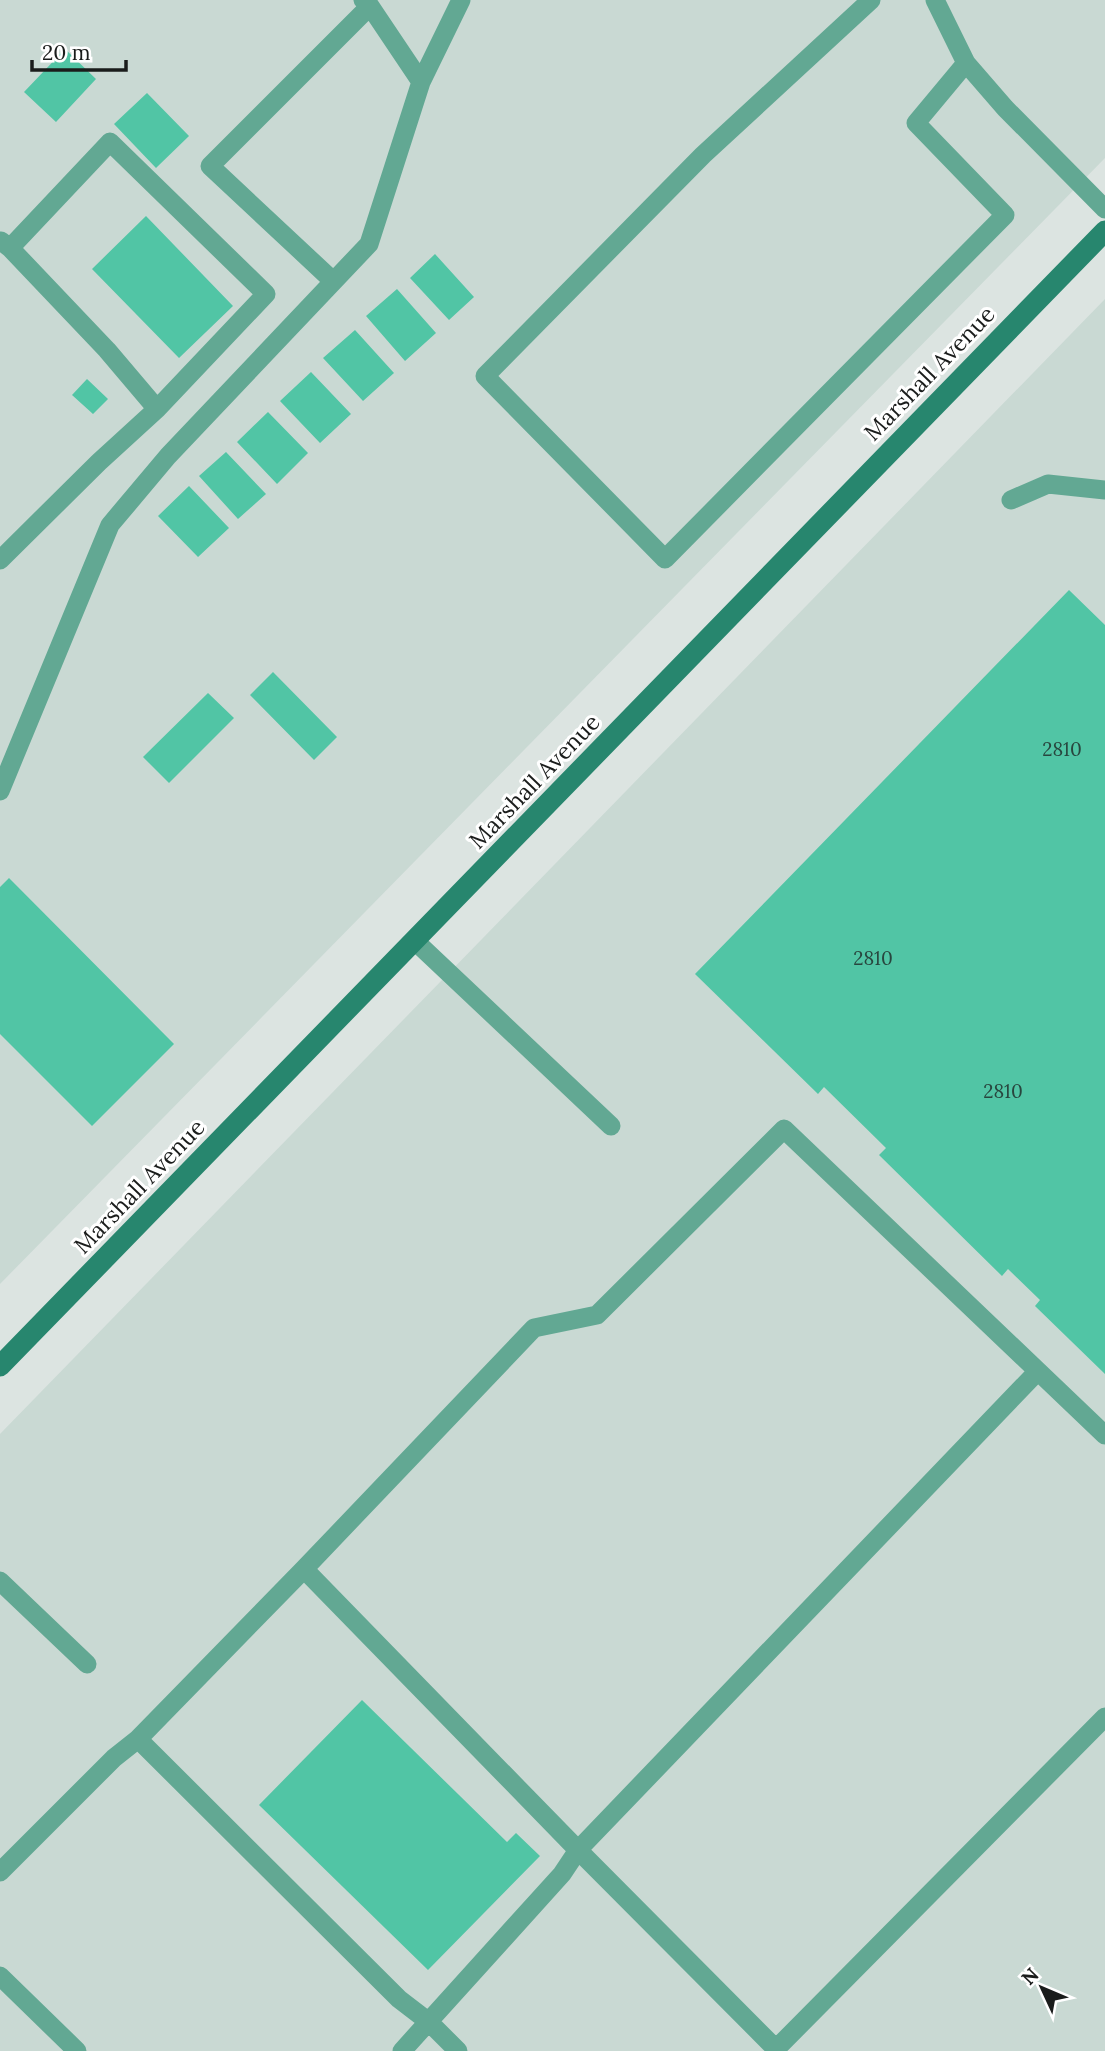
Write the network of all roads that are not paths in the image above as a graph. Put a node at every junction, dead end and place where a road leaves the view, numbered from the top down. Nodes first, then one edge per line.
1 (461, 0) edge
2 (871, 0) edge
3 (935, 0) edge
4 (367, 3) edge
5 (966, 63) junction
6 (421, 82) junction
7 (1105, 209) edge
8 (1105, 231) edge
9 (5, 244) edge
10 (333, 281) junction
11 (158, 409) junction
12 (1105, 490) edge
13 (1011, 500) dead end
14 (0, 560) edge
15 (0, 791) edge
16 (415, 941) junction
17 (611, 1126) dead end
18 (0, 1366) edge
19 (1038, 1371) junction
20 (1105, 1435) edge
21 (304, 1569) junction
22 (0, 1581) edge
23 (87, 1664) dead end
24 (1105, 1717) edge
25 (138, 1738) junction
26 (578, 1850) junction
27 (0, 1872) edge
28 (0, 1976) edge
29 (429, 2022) junction
30 (776, 2050) edge
31 (77, 2051) edge
32 (402, 2051) edge
33 (458, 2051) edge

1 - 6 lane
2 - 5 lane
3 - 5 lane
4 - 6 lane
4 - 10 lane
5 - 7 lane
6 - 10 lane
8 - 16 street, Marshall Avenue
9 - 11 lane
9 - 11 lane
10 - 15 lane
11 - 14 lane
12 - 13 lane
16 - 17 lane
16 - 18 street, Marshall Avenue
19 - 20 lane
19 - 21 lane
19 - 26 lane
21 - 25 lane
21 - 26 lane
22 - 23 lane
24 - 30 lane
25 - 27 lane
25 - 29 lane
26 - 29 lane
26 - 30 lane
28 - 31 lane
29 - 32 lane
29 - 33 lane

